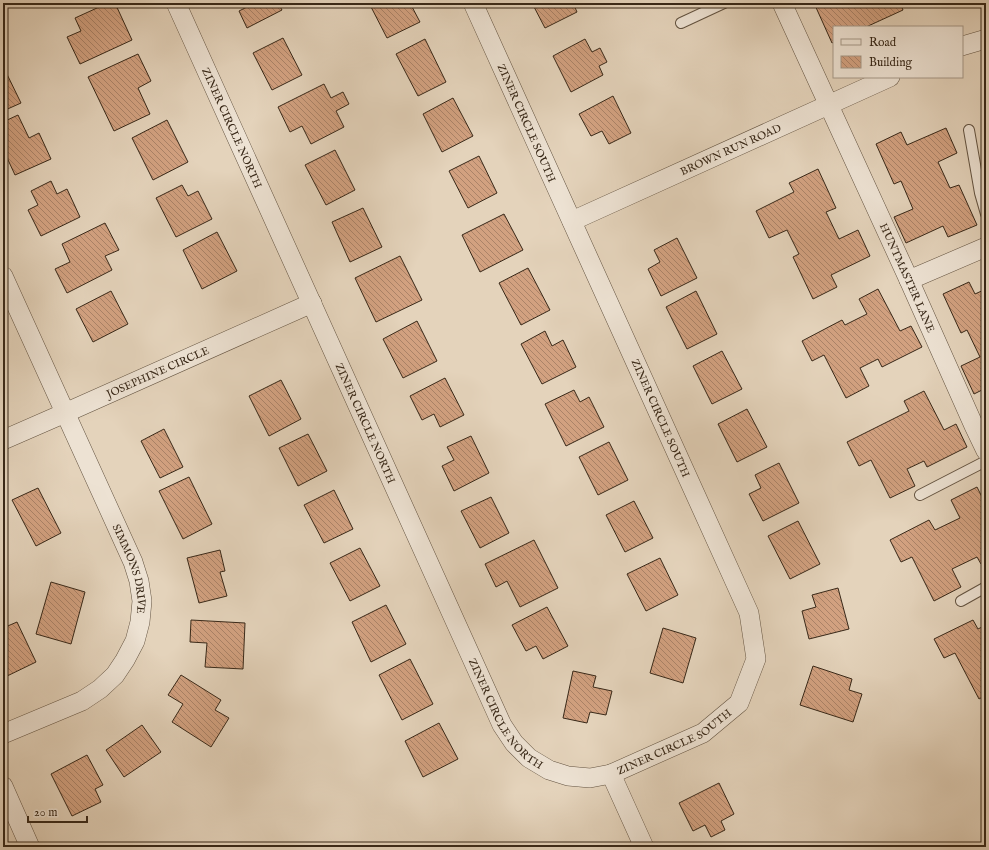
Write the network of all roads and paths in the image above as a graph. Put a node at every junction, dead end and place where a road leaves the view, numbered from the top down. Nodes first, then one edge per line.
1 (176, 3) edge
2 (473, 3) edge
3 (724, 3) edge
4 (782, 3) edge
5 (681, 22) dead end
6 (986, 39) edge
7 (963, 46) edge
8 (888, 78) edge
9 (829, 105) junction
10 (969, 130) dead end
11 (986, 214) edge
12 (572, 221) junction
13 (986, 248) edge
14 (3, 276) edge
15 (909, 280) junction
16 (312, 303) junction
17 (65, 413) junction
18 (980, 423) edge
19 (3, 440) edge
20 (986, 451) edge
21 (986, 461) edge
22 (920, 495) dead end
23 (986, 587) edge
24 (961, 600) dead end
25 (3, 734) edge
26 (611, 774) junction
27 (3, 786) edge
28 (30, 847) edge
29 (644, 847) edge

1 - 16 street, ZINER CIRCLE NORTH
2 - 12 street, ZINER CIRCLE SOUTH
3 - 5 lane
4 - 9 street, HUNTMASTER LANE
6 - 7 street
8 - 9 street, BROWN RUN ROAD
9 - 12 street, BROWN RUN ROAD
9 - 15 street, HUNTMASTER LANE
10 - 11 lane
12 - 26 street, ZINER CIRCLE SOUTH
13 - 15 street
14 - 17 street, SIMMONS DRIVE
15 - 18 street, HUNTMASTER LANE
16 - 17 street, JOSEPHINE CIRCLE
16 - 26 street, ZINER CIRCLE NORTH
17 - 19 street, JOSEPHINE CIRCLE
17 - 25 street, SIMMONS DRIVE
18 - 20 street, HUNTMASTER LANE
21 - 22 lane
23 - 24 lane
26 - 29 street
27 - 28 street

